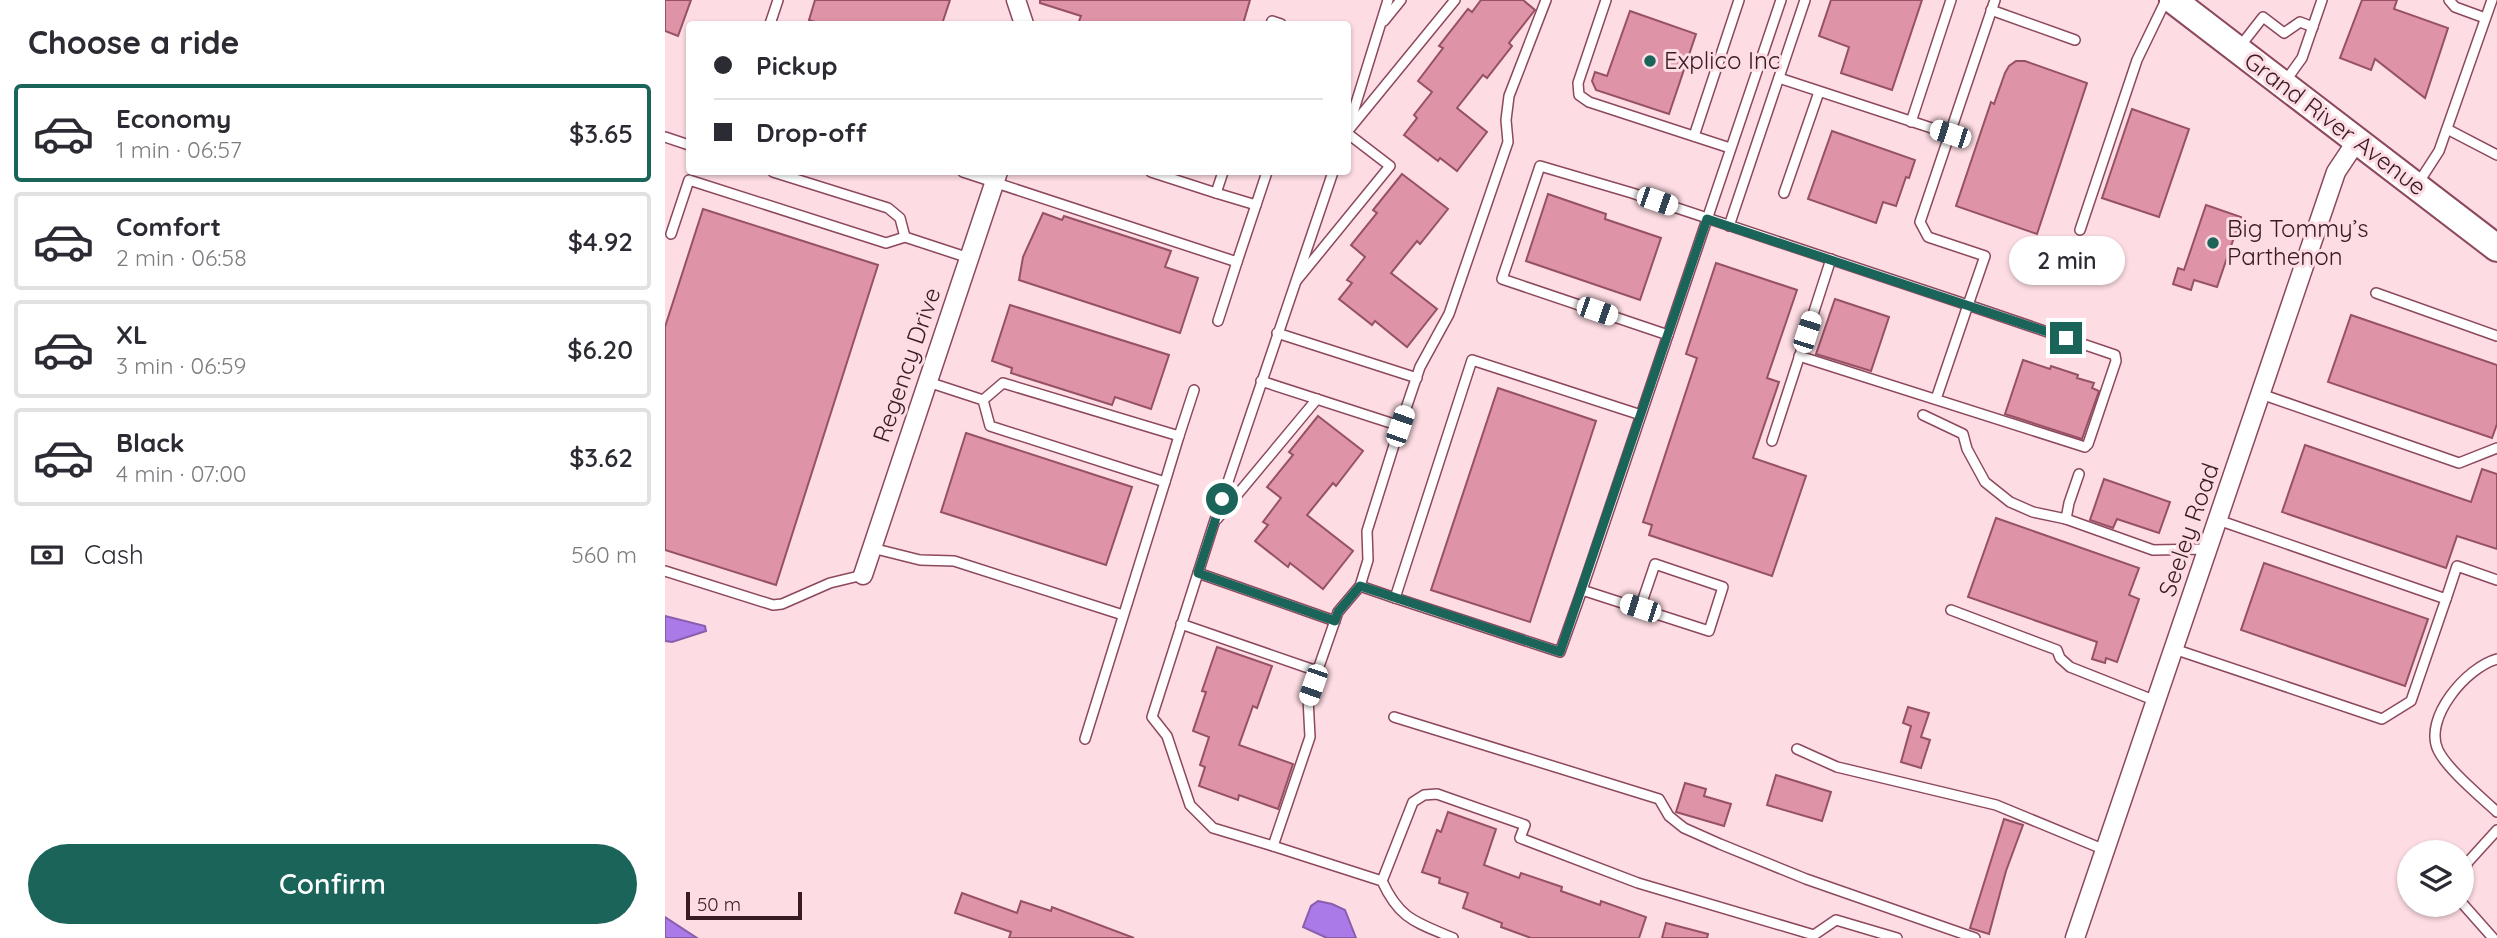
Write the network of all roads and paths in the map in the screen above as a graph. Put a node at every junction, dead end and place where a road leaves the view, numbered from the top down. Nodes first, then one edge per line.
1 (778, 0) edge
2 (1016, 0) edge
3 (1388, 0) edge
4 (1401, 0) edge
5 (1455, 0) edge
6 (1546, 0) edge
7 (1606, 0) edge
8 (1739, 0) edge
9 (1781, 0) edge
10 (1805, 0) edge
11 (1951, 0) edge
12 (1995, 0) edge
13 (2322, 0) edge
14 (2449, 0) edge
15 (2492, 0) edge
16 (2175, 1) edge
17 (1991, 10) junction
18 (2485, 18) junction
19 (771, 21) edge
20 (1023, 21) edge
21 (2313, 27) junction
22 (1379, 28) junction
23 (2075, 40) dead end
24 (2237, 50) junction
25 (1779, 78) junction
26 (2283, 85) junction
27 (1819, 92) junction
28 (1351, 119) edge
29 (1911, 122) junction
30 (1351, 127) edge
31 (2447, 129) junction
32 (1950, 134) junction
33 (1351, 135) edge
34 (1694, 136) junction
35 (665, 137) edge
36 (2356, 142) junction
37 (686, 144) edge
38 (1730, 148) junction
39 (2497, 155) edge
40 (783, 175) edge
41 (1160, 175) edge
42 (1222, 175) edge
43 (1266, 175) edge
44 (1332, 175) edge
45 (996, 177) edge
46 (2416, 186) junction
47 (1216, 193) junction
48 (1784, 193) dead end
49 (1256, 205) junction
50 (1707, 219) junction
51 (1728, 226) junction
52 (2080, 230) dead end
53 (671, 234) dead end
54 (905, 237) junction
55 (2497, 248) edge
56 (969, 258) junction
57 (1831, 259) junction
58 (1237, 262) junction
59 (1293, 285) junction
60 (2376, 293) dead end
61 (1968, 305) junction
62 (1218, 321) dead end
63 (1277, 333) junction
64 (1668, 335) junction
65 (2497, 336) edge
66 (1800, 356) junction
67 (1417, 378) junction
68 (1261, 381) junction
69 (928, 382) junction
70 (1194, 390) dead end
71 (2261, 394) junction
72 (1317, 399) junction
73 (1936, 399) junction
74 (983, 400) junction
75 (1641, 415) junction
76 (1923, 415) dead end
77 (1400, 426) junction
78 (1179, 436) junction
79 (1772, 440) dead end
80 (2497, 448) edge
81 (2079, 474) dead end
82 (1165, 482) junction
83 (2066, 519) junction
84 (2218, 520) junction
85 (1214, 523) junction
86 (872, 548) junction
87 (2208, 549) junction
88 (665, 570) edge
89 (1198, 573) junction
90 (863, 575) joint
91 (2497, 580) edge
92 (1360, 586) junction
93 (1582, 590) junction
94 (1395, 598) junction
95 (2446, 599) junction
96 (1640, 608) junction
97 (1951, 610) dead end
98 (1123, 615) junction
99 (1335, 621) junction
100 (1181, 624) junction
101 (2174, 649) junction
102 (2497, 659) edge
103 (1317, 671) junction
104 (2156, 701) junction
105 (1394, 717) dead end
106 (1085, 739) dead end
107 (1797, 749) dead end
108 (2497, 812) edge
109 (2497, 830) edge
110 (1273, 846) junction
111 (2105, 850) junction
112 (2474, 855) edge
113 (1382, 881) junction
114 (2474, 916) edge
115 (1453, 938) edge
116 (1897, 938) edge
117 (1975, 938) edge
118 (2075, 938) edge
119 (2493, 938) edge

1 - 19 lane
2 - 20 street
3 - 22 lane
4 - 22 lane
5 - 30 lane
6 - 67 lane
7 - 34 lane
8 - 34 lane
9 - 38 lane
10 - 25 lane
11 - 29 lane
12 - 17 lane
13 - 21 lane
14 - 18 lane
15 - 18 lane
16 - 24 main road, Grand River Avenue
16 - 52 lane
17 - 23 lane
17 - 32 lane
18 - 31 lane
21 - 24 lane
21 - 26 lane
22 - 28 lane
24 - 26 main road, Grand River Avenue
25 - 27 lane
25 - 51 lane
26 - 36 main road, Grand River Avenue
27 - 29 lane
27 - 48 lane
29 - 32 lane
31 - 39 lane
31 - 46 lane
32 - 61 lane
33 - 59 lane
34 - 38 lane
35 - 37 lane
36 - 46 main road, Grand River Avenue
36 - 71 street, Seeley Road
38 - 50 lane
40 - 54 lane
41 - 47 lane
42 - 47 lane
43 - 49 lane
44 - 59 lane
45 - 56 street, Regency Drive
45 - 58 lane
46 - 55 main road, Grand River Avenue
47 - 49 lane
49 - 58 lane
50 - 51 lane
50 - 64 lane
50 - 64 lane
51 - 57 lane
53 - 54 lane
54 - 56 lane
56 - 69 street, Regency Drive
57 - 61 lane
57 - 66 lane
58 - 62 lane
59 - 63 lane
60 - 65 lane
61 - 73 lane
61 - 73 lane
63 - 67 lane
63 - 68 lane
64 - 75 lane
66 - 73 lane
66 - 79 lane
67 - 77 lane
68 - 72 lane
68 - 85 lane
69 - 74 lane
69 - 86 street, Regency Drive
70 - 78 lane
71 - 80 lane
71 - 84 street, Seeley Road
72 - 77 lane
72 - 85 lane
74 - 78 lane
74 - 82 lane
75 - 93 lane
75 - 94 lane
76 - 83 lane
77 - 92 lane
78 - 82 lane
81 - 83 lane
82 - 98 lane
83 - 87 lane
84 - 87 street, Seeley Road
84 - 95 lane
85 - 89 lane
86 - 90 street, Regency Drive
86 - 98 lane
87 - 101 street, Seeley Road
88 - 90 lane
89 - 99 lane
89 - 100 lane
91 - 95 lane
92 - 94 lane
92 - 99 lane
93 - 94 lane
93 - 96 lane
95 - 101 lane
96 - 96 lane
97 - 104 lane
98 - 106 lane
99 - 103 lane
100 - 103 lane
100 - 110 lane
101 - 104 street, Seeley Road
102 - 108 lane
103 - 110 lane
104 - 111 street, Seeley Road
105 - 117 lane
107 - 111 lane
109 - 112 lane
110 - 113 lane
111 - 118 street, Seeley Road
113 - 115 lane
113 - 116 lane
114 - 119 lane

